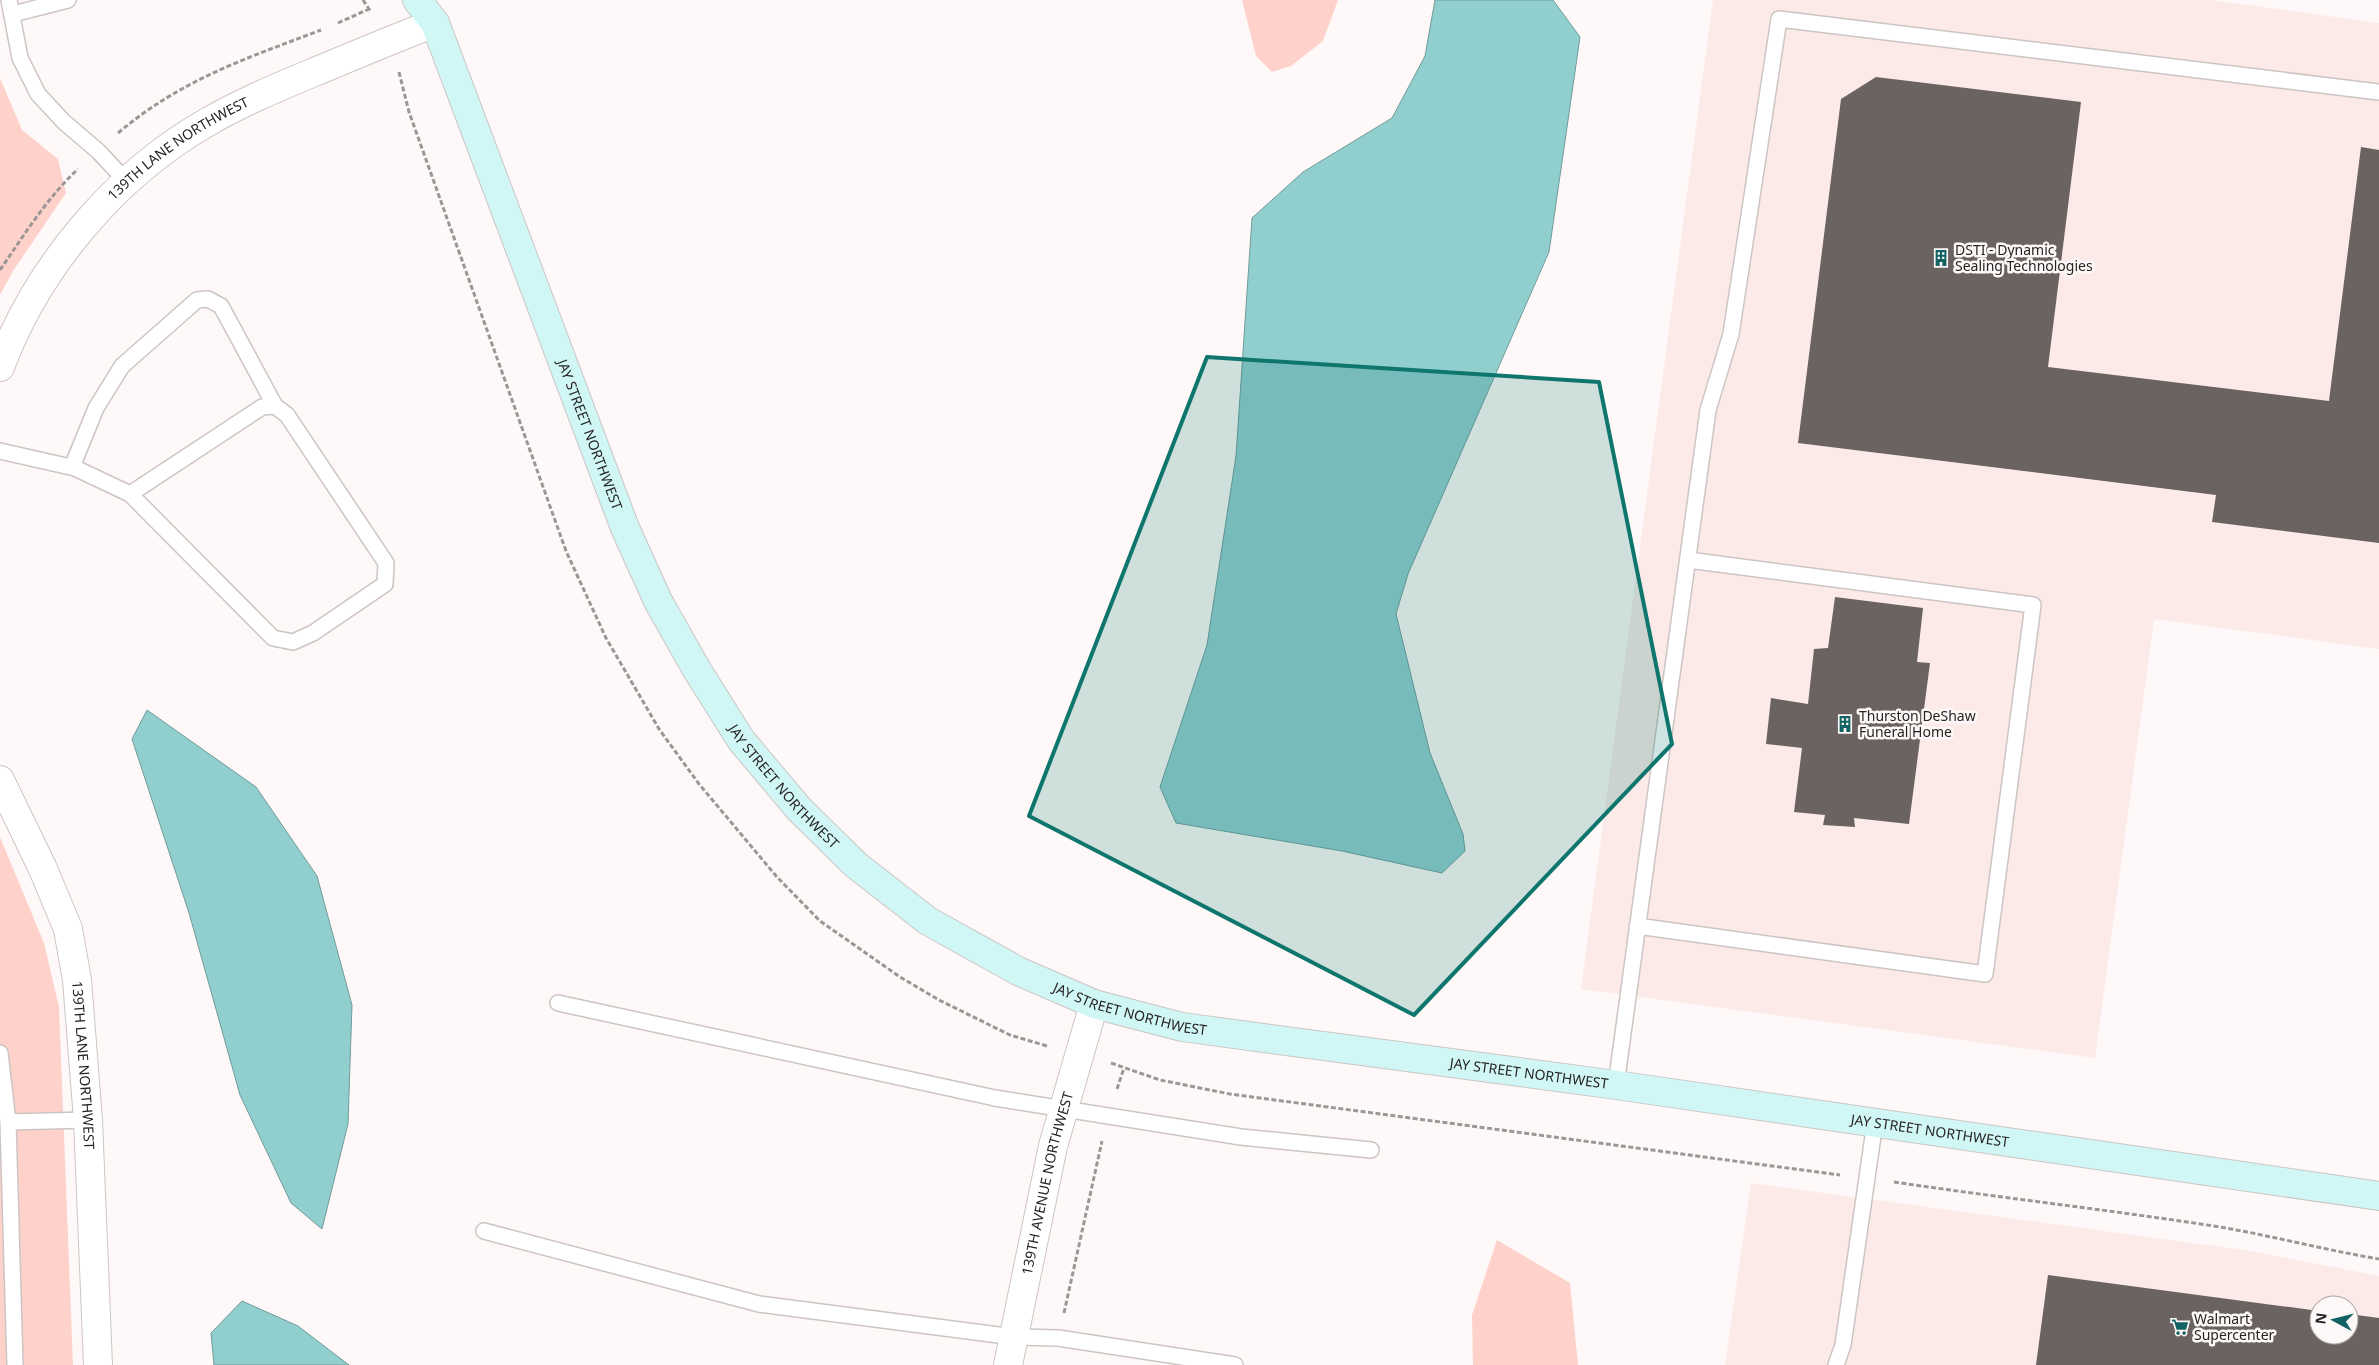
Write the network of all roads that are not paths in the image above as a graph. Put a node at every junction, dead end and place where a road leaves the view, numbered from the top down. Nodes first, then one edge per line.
1 (68, 0) edge
2 (417, 0) edge
3 (11, 7) edge
4 (434, 12) edge
5 (2379, 92) edge
6 (127, 182) junction
7 (0, 367) edge
8 (275, 406) junction
9 (0, 450) edge
10 (72, 467) junction
11 (130, 494) junction
12 (1688, 560) junction
13 (0, 780) edge
14 (1637, 926) junction
15 (558, 1003) dead end
16 (1094, 1004) junction
17 (0, 1053) edge
18 (1616, 1085) junction
19 (1063, 1110) junction
20 (88, 1120) junction
21 (8, 1122) junction
22 (1875, 1122) junction
23 (1371, 1150) dead end
24 (2379, 1196) edge
25 (484, 1231) dead end
26 (1014, 1337) junction
27 (15, 1365) edge
28 (98, 1365) edge
29 (1008, 1365) edge
30 (1236, 1365) edge
31 (1836, 1365) edge

1 - 3 lane
2 - 4 street, JAY STREET NORTHWEST
3 - 6 lane
4 - 6 street, 139TH LANE NORTHWEST
4 - 16 street, JAY STREET NORTHWEST
5 - 12 lane
6 - 7 street, 139TH LANE NORTHWEST
8 - 10 lane
8 - 11 lane
8 - 11 lane
9 - 10 lane
10 - 11 lane
12 - 14 lane
12 - 14 lane
13 - 20 street, 139TH LANE NORTHWEST
14 - 18 lane
15 - 19 lane
16 - 18 street, JAY STREET NORTHWEST
16 - 19 street, 139TH AVENUE NORTHWEST
17 - 21 lane
18 - 22 street, JAY STREET NORTHWEST
19 - 23 lane
19 - 26 street, 139TH AVENUE NORTHWEST
20 - 21 lane
20 - 28 street, 139TH LANE NORTHWEST
21 - 27 lane
22 - 24 street, JAY STREET NORTHWEST
22 - 31 lane
25 - 26 lane
26 - 29 street, 139TH AVENUE NORTHWEST
26 - 30 lane

